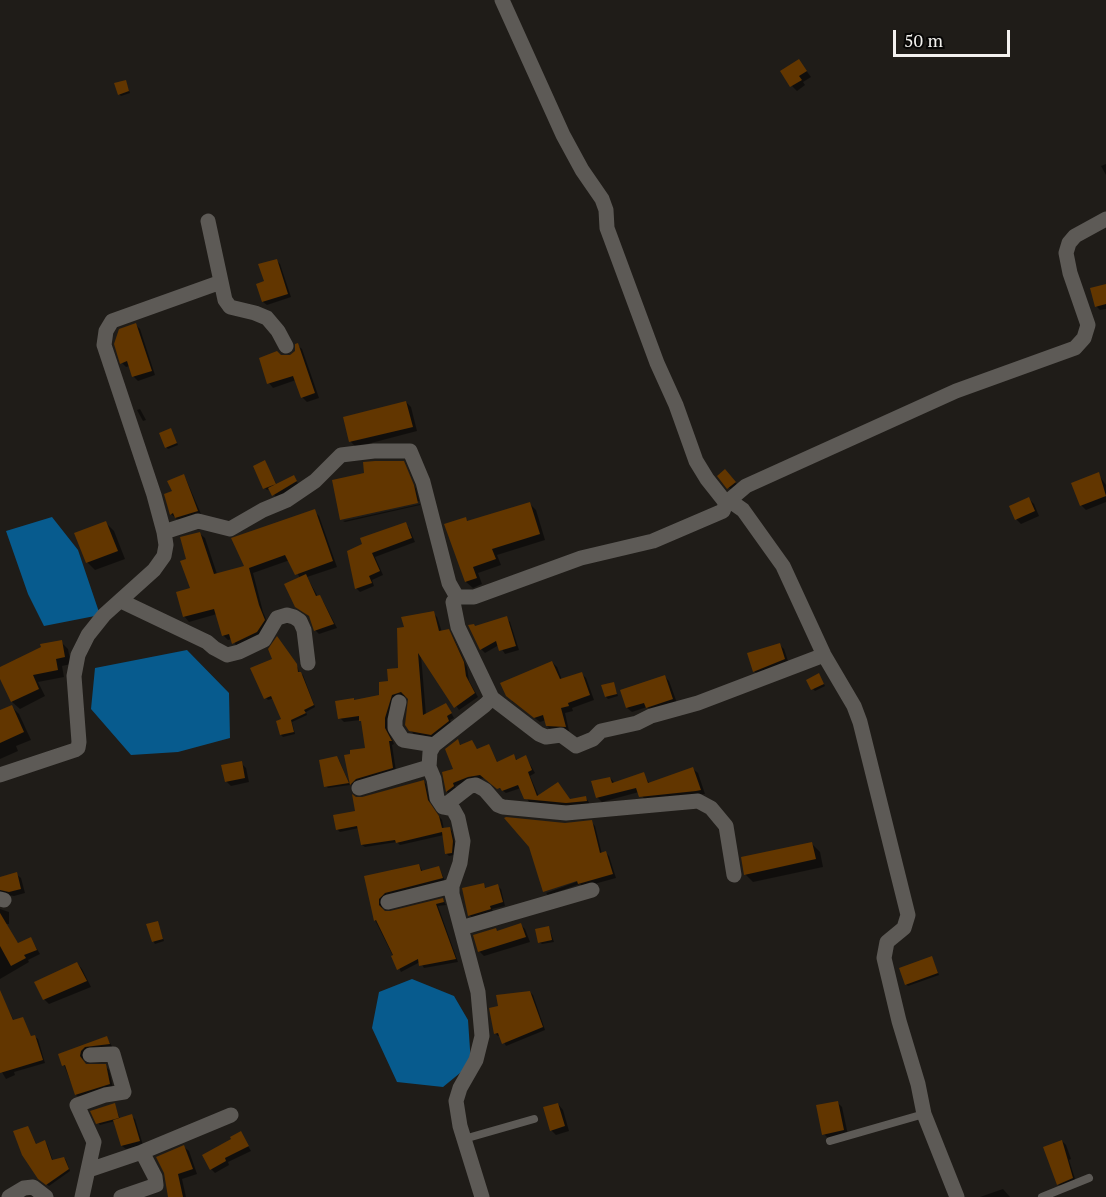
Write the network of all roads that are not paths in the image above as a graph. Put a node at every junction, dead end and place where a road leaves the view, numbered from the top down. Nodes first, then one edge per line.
1 (502, 0) edge
2 (1106, 219) edge
3 (208, 221) dead end
4 (221, 282) junction
5 (286, 346) dead end
6 (726, 503) junction
7 (164, 532) junction
8 (457, 597) junction
9 (121, 601) junction
10 (824, 655) junction
11 (308, 663) dead end
12 (492, 698) junction
13 (399, 702) dead end
14 (434, 745) junction
15 (429, 768) junction
16 (0, 775) edge
17 (359, 788) dead end
18 (443, 807) junction
19 (734, 875) dead end
20 (452, 886) junction
21 (592, 890) dead end
22 (388, 902) dead end
23 (460, 928) junction
24 (90, 1055) dead end
25 (231, 1114) dead end
26 (924, 1114) junction
27 (534, 1119) dead end
28 (465, 1139) junction
29 (830, 1141) dead end
30 (142, 1152) junction
31 (89, 1170) junction
32 (1089, 1178) dead end
33 (9, 1197) edge
34 (46, 1197) edge
35 (82, 1197) edge
36 (121, 1197) edge
37 (482, 1197) edge
38 (957, 1197) edge
39 (1042, 1197) edge

1 - 6 street
2 - 6 street
3 - 4 street
4 - 5 street
4 - 7 street
6 - 8 street
6 - 10 street
7 - 8 street
7 - 9 street
8 - 12 street
9 - 11 street
9 - 16 street
10 - 12 street
10 - 26 street
12 - 14 street
13 - 14 street
14 - 15 street
15 - 17 street
15 - 18 street
18 - 19 street
18 - 20 street
20 - 22 street
20 - 23 street
21 - 23 street
23 - 28 street
24 - 31 street
25 - 30 street
26 - 29 lane
26 - 38 street
27 - 28 lane
28 - 37 street
30 - 31 street
30 - 36 street
31 - 35 street
32 - 39 lane
33 - 34 street

